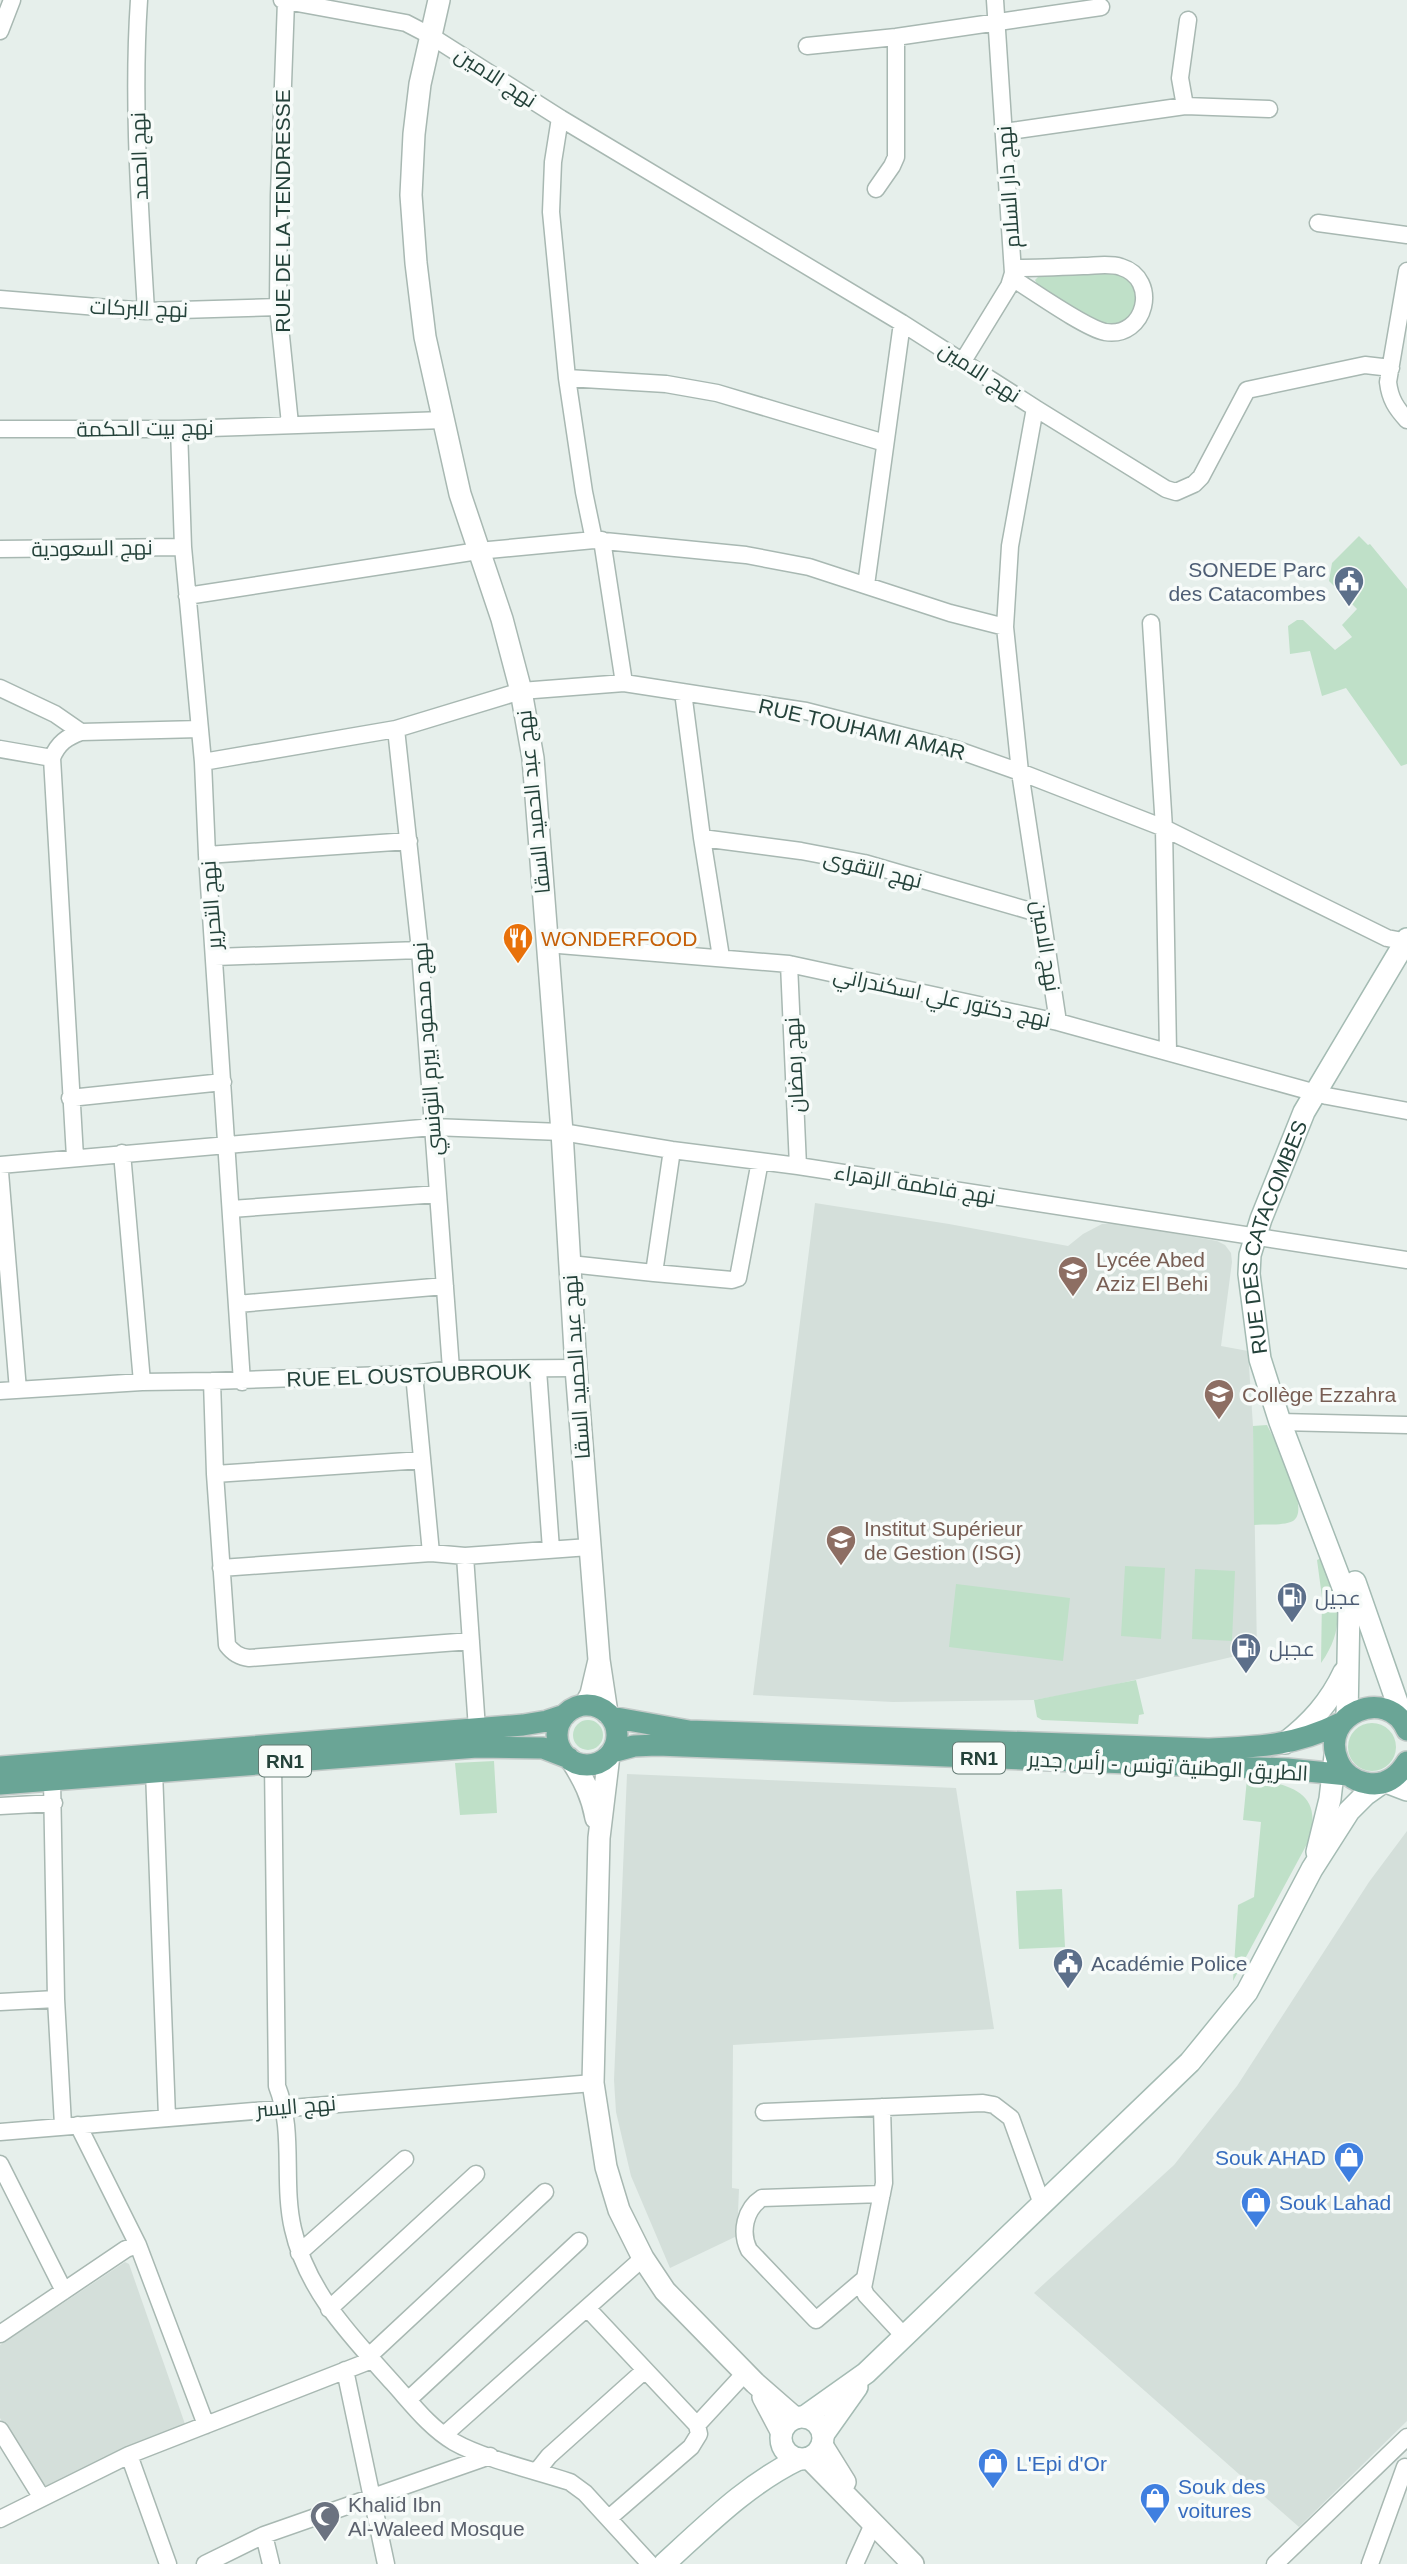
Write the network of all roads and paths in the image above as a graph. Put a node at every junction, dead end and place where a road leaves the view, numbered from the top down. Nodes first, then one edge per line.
1 (12, 0) edge
2 (139, 0) edge
3 (284, 0) edge
4 (439, 0) edge
5 (995, 0) edge
6 (1101, 7) dead end
7 (1188, 20) dead end
8 (996, 22) junction
9 (0, 31) edge
10 (431, 36) junction
11 (896, 37) junction
12 (807, 46) dead end
13 (1185, 106) junction
14 (1269, 109) dead end
15 (560, 118) junction
16 (1004, 132) junction
17 (876, 189) dead end
18 (1318, 223) dead end
19 (1407, 235) edge
20 (1407, 271) edge
21 (1013, 273) junction
22 (0, 299) edge
23 (278, 307) junction
24 (146, 311) junction
25 (902, 323) junction
26 (1403, 324) edge
27 (963, 361) junction
28 (1391, 368) junction
29 (567, 378) junction
30 (1035, 408) junction
31 (444, 420) junction
32 (1407, 420) edge
33 (290, 424) junction
34 (0, 429) edge
35 (179, 429) junction
36 (885, 443) junction
37 (598, 540) junction
38 (183, 547) junction
39 (0, 549) edge
40 (478, 551) junction
41 (866, 584) junction
42 (187, 596) junction
43 (1151, 623) dead end
44 (1005, 627) junction
45 (624, 683) junction
46 (0, 688) edge
47 (521, 691) junction
48 (683, 692) junction
49 (200, 729) junction
50 (396, 729) junction
51 (81, 732) junction
52 (0, 749) edge
53 (52, 758) junction
54 (203, 762) junction
55 (1020, 772) junction
56 (1164, 828) junction
57 (702, 838) junction
58 (409, 841) junction
59 (207, 855) junction
60 (1041, 914) junction
61 (547, 944) junction
62 (1406, 945) edge
63 (420, 950) junction
64 (215, 957) junction
65 (722, 957) junction
66 (789, 964) junction
67 (1058, 1022) junction
68 (1168, 1052) junction
69 (223, 1082) junction
70 (1321, 1094) junction
71 (70, 1098) junction
72 (1407, 1111) edge
73 (433, 1127) junction
74 (562, 1132) junction
75 (227, 1144) junction
76 (672, 1150) junction
77 (122, 1153) junction
78 (75, 1157) junction
79 (760, 1161) junction
80 (0, 1165) edge
81 (798, 1166) junction
82 (0, 1172) edge
83 (438, 1194) junction
84 (231, 1209) junction
85 (1261, 1238) junction
86 (1407, 1260) edge
87 (570, 1264) junction
88 (654, 1273) junction
89 (445, 1286) junction
90 (237, 1304) junction
91 (576, 1368) junction
92 (451, 1369) junction
93 (538, 1370) junction
94 (414, 1374) junction
95 (212, 1381) junction
96 (142, 1382) junction
97 (242, 1382) junction
98 (0, 1391) edge
99 (18, 1391) junction
100 (1287, 1422) junction
101 (1407, 1425) edge
102 (422, 1460) junction
103 (215, 1474) junction
104 (589, 1547) junction
105 (551, 1549) junction
106 (431, 1553) junction
107 (465, 1556) junction
108 (220, 1568) junction
109 (471, 1641) junction
110 (599, 1660) junction
111 (1346, 1667) junction
112 (586, 1705) junction
113 (565, 1715) junction
114 (609, 1715) junction
115 (1404, 1716) edge
116 (1344, 1720) junction
117 (477, 1729) junction
118 (1283, 1745) junction
119 (611, 1754) junction
120 (570, 1760) junction
121 (272, 1762) junction
122 (0, 1767) edge
123 (1339, 1768) junction
124 (154, 1771) junction
125 (1398, 1776) edge
126 (52, 1780) junction
127 (0, 1784) edge
128 (54, 1803) junction
129 (0, 1806) edge
130 (599, 1838) junction
131 (1312, 1869) junction
132 (56, 1999) junction
133 (0, 2002) edge
134 (593, 2082) junction
135 (285, 2107) junction
136 (882, 2107) junction
137 (764, 2112) dead end
138 (167, 2117) junction
139 (70, 2125) junction
140 (0, 2132) edge
141 (405, 2159) dead end
142 (0, 2164) edge
143 (476, 2174) dead end
144 (545, 2192) dead end
145 (882, 2194) junction
146 (1042, 2204) junction
147 (579, 2241) dead end
148 (138, 2245) junction
149 (299, 2253) junction
150 (643, 2258) junction
151 (863, 2280) junction
152 (64, 2291) junction
153 (587, 2308) junction
154 (329, 2309) junction
155 (3, 2327) edge
156 (904, 2336) junction
157 (370, 2358) junction
158 (345, 2370) junction
159 (645, 2370) junction
160 (866, 2373) junction
161 (750, 2379) junction
162 (408, 2400) junction
163 (205, 2425) junction
164 (697, 2425) junction
165 (790, 2426) junction
166 (0, 2430) edge
167 (444, 2435) junction
168 (1407, 2437) edge
169 (813, 2449) junction
170 (129, 2455) junction
171 (490, 2456) junction
172 (1385, 2458) junction
173 (1406, 2467) edge
174 (537, 2471) junction
175 (371, 2497) junction
176 (42, 2498) junction
177 (732, 2502) junction
178 (868, 2516) junction
179 (609, 2518) junction
180 (0, 2519) edge
181 (264, 2535) junction
182 (168, 2564) edge
183 (205, 2564) edge
184 (271, 2564) edge
185 (386, 2564) edge
186 (650, 2564) edge
187 (664, 2564) edge
188 (855, 2564) edge
189 (913, 2564) edge
190 (1275, 2564) edge
191 (1370, 2564) edge

1 - 9 street
2 - 24 street, نهج الحمد
3 - 10 street, نهج الامين
3 - 23 street, RUE DE LA TENDRESSE
4 - 10 street, نهج عبد الحميد السقا
5 - 8 street, نهج دار السلام
6 - 8 street
7 - 13 street
8 - 11 street
8 - 16 street, نهج دار السلام
10 - 15 street, نهج الامين
10 - 31 street, نهج عبد الحميد السقا
11 - 12 street
11 - 17 street
13 - 14 street
13 - 16 street
15 - 25 street, نهج الامين
15 - 29 street
16 - 21 street, نهج دار السلام
18 - 19 street
20 - 26 street
21 - 21 street
21 - 27 street, نهج دار السلام
22 - 24 street, نهج البركات
23 - 24 street, نهج البركات
23 - 33 street, RUE DE LA TENDRESSE
25 - 27 street, نهج الامين
25 - 36 street
26 - 28 street
27 - 30 street, نهج الامين
28 - 30 street
28 - 32 street
29 - 36 street
29 - 37 street
30 - 44 street, نهج الامين
31 - 33 street, نهج بيت الحكمة
31 - 40 street, نهج عبد الحميد السقا
33 - 35 street, نهج بيت الحكمة
34 - 35 street, نهج بيت الحكمة
35 - 38 street, نهج التحرير
36 - 41 street
37 - 40 street
37 - 41 street
37 - 45 street
38 - 39 street, نهج السعودية
38 - 42 street, نهج التحرير
40 - 42 street
40 - 47 street, نهج عبد الحميد السقا
41 - 44 street
42 - 49 street, نهج التحرير
43 - 56 street
44 - 55 street, نهج الامين
45 - 47 street, RUE TOUHAMI AMAR
45 - 48 street, RUE TOUHAMI AMAR
46 - 51 street
47 - 50 street, RUE TOUHAMI AMAR
47 - 61 street, نهج عبد الحميد السقا
48 - 55 street, RUE TOUHAMI AMAR
48 - 57 street
49 - 51 street
49 - 54 street, نهج التحرير
50 - 54 street, RUE TOUHAMI AMAR
50 - 58 street, نهج محمود بيرم التونسي
51 - 53 street
52 - 53 street
53 - 71 street
54 - 59 street, نهج التحرير
55 - 56 street, RUE TOUHAMI AMAR
55 - 60 street, نهج الامين
56 - 62 street, RUE TOUHAMI AMAR
56 - 68 street
57 - 60 street, نهج التقوى
57 - 65 street
58 - 59 street
58 - 63 street, نهج محمود بيرم التونسي
59 - 64 street, نهج التحرير
60 - 67 street, نهج الامين
61 - 65 street, نهج دكتور علي اسكندراني
61 - 74 street, نهج عبد الحميد السقا
62 - 70 street, RUE DES CATACOMBES
63 - 64 street
63 - 73 street, نهج محمود بيرم التونسي
64 - 69 street, نهج التحرير
65 - 66 street, نهج دكتور علي اسكندراني
66 - 67 street, نهج دكتور علي اسكندراني
66 - 81 street, نهج رمضان
67 - 68 street, نهج دكتور علي اسكندراني
68 - 70 street, نهج دكتور علي اسكندراني
69 - 71 street
69 - 75 street, نهج التحرير
70 - 72 street, نهج دكتور علي اسكندراني
70 - 85 street, RUE DES CATACOMBES
71 - 78 street
73 - 74 street, نهج فاطمة الزهراء
73 - 75 street, نهج فاطمة الزهراء
73 - 83 street, نهج محمود بيرم التونسي
74 - 76 street, نهج فاطمة الزهراء
74 - 87 street, نهج عبد الحميد السقا
75 - 77 street, نهج فاطمة الزهراء
75 - 84 street, نهج التحرير
76 - 79 street, نهج فاطمة الزهراء
76 - 88 street
77 - 78 street, نهج فاطمة الزهراء
77 - 96 street
78 - 80 street, نهج فاطمة الزهراء
79 - 81 street, نهج فاطمة الزهراء
79 - 88 street
81 - 85 street, نهج فاطمة الزهراء
82 - 99 street
83 - 84 street
83 - 89 street, نهج محمود بيرم التونسي
84 - 90 street, نهج التحرير
85 - 86 street, نهج فاطمة الزهراء
85 - 100 street, RUE DES CATACOMBES
87 - 88 street
87 - 91 street, نهج عبد الحميد السقا
89 - 90 street
89 - 92 street, نهج محمود بيرم التونسي
90 - 97 street, نهج التحرير
91 - 93 street, RUE EL OUSTOUBROUK
91 - 104 street, نهج عبد الحميد السقا
92 - 93 street, RUE EL OUSTOUBROUK
92 - 94 street, RUE EL OUSTOUBROUK
93 - 105 street
94 - 97 street, RUE EL OUSTOUBROUK
94 - 102 street
95 - 96 street, RUE EL OUSTOUBROUK
95 - 97 street, RUE EL OUSTOUBROUK
95 - 103 street
96 - 99 street, RUE EL OUSTOUBROUK
98 - 99 street, RUE EL OUSTOUBROUK
100 - 101 street
100 - 111 street, RUE DES CATACOMBES
100 - 115 street, RUE DES CATACOMBES
102 - 103 street
102 - 106 street
103 - 108 street
104 - 105 street
104 - 110 street, نهج عبد الحميد السقا
105 - 107 street
106 - 107 street
106 - 108 street
107 - 109 street
108 - 109 street
109 - 117 street
110 - 112 street
110 - 114 street
111 - 116 street, RUE DES CATACOMBES
111 - 118 street
112 - 113 main road, RN1
112 - 114 main road, RN1
113 - 117 main road, RN1
113 - 120 main road
114 - 118 main road, الطريق الوطنية تونس - رأس جدير / RN1
114 - 119 main road
115 - 116 main road, RN1
116 - 118 main road, الطريق الوطنية تونس - رأس جدير / RN1
116 - 123 main road
117 - 122 main road, RN1
119 - 120 main road, RN1
119 - 123 main road, الطريق الوطنية تونس - رأس جدير / RN1
119 - 130 street
120 - 121 main road, RN1
120 - 130 street
121 - 124 main road, RN1
121 - 135 street
123 - 125 main road, RN1
123 - 131 street
124 - 126 main road, RN1
124 - 138 street
125 - 131 street
126 - 127 main road, RN1
126 - 128 street
128 - 129 street
128 - 132 street
130 - 134 street
131 - 146 street
132 - 133 street
132 - 139 street
134 - 135 street, نهج اليسر
134 - 150 street
135 - 138 street, نهج اليسر
135 - 149 street
136 - 137 street
136 - 145 street
136 - 146 street
138 - 139 street, نهج اليسر
139 - 140 street, نهج اليسر
139 - 148 street
141 - 149 street
142 - 152 street
143 - 154 street
144 - 157 street
145 - 151 street
145 - 151 street
146 - 156 street
147 - 162 street
148 - 152 street
148 - 163 street
149 - 154 street
150 - 153 street
150 - 161 street
151 - 156 street
152 - 155 street
153 - 159 street
153 - 167 street
154 - 157 street
156 - 160 street
157 - 158 street
157 - 162 street
158 - 163 street
158 - 175 street
159 - 164 street
159 - 174 street
160 - 165 street
160 - 169 street
161 - 164 street
161 - 165 street
162 - 167 street
163 - 170 street
164 - 179 street
165 - 169 street
165 - 169 street
165 - 177 street
166 - 176 street
167 - 171 street
168 - 172 street
169 - 177 street
169 - 178 street
170 - 176 street
170 - 182 street
171 - 174 street
171 - 175 street
172 - 173 street
172 - 190 street
173 - 191 street
174 - 179 street
175 - 181 street
175 - 185 street
176 - 180 street
177 - 187 street
178 - 188 street
178 - 189 street
179 - 186 street
181 - 183 street
181 - 184 street

